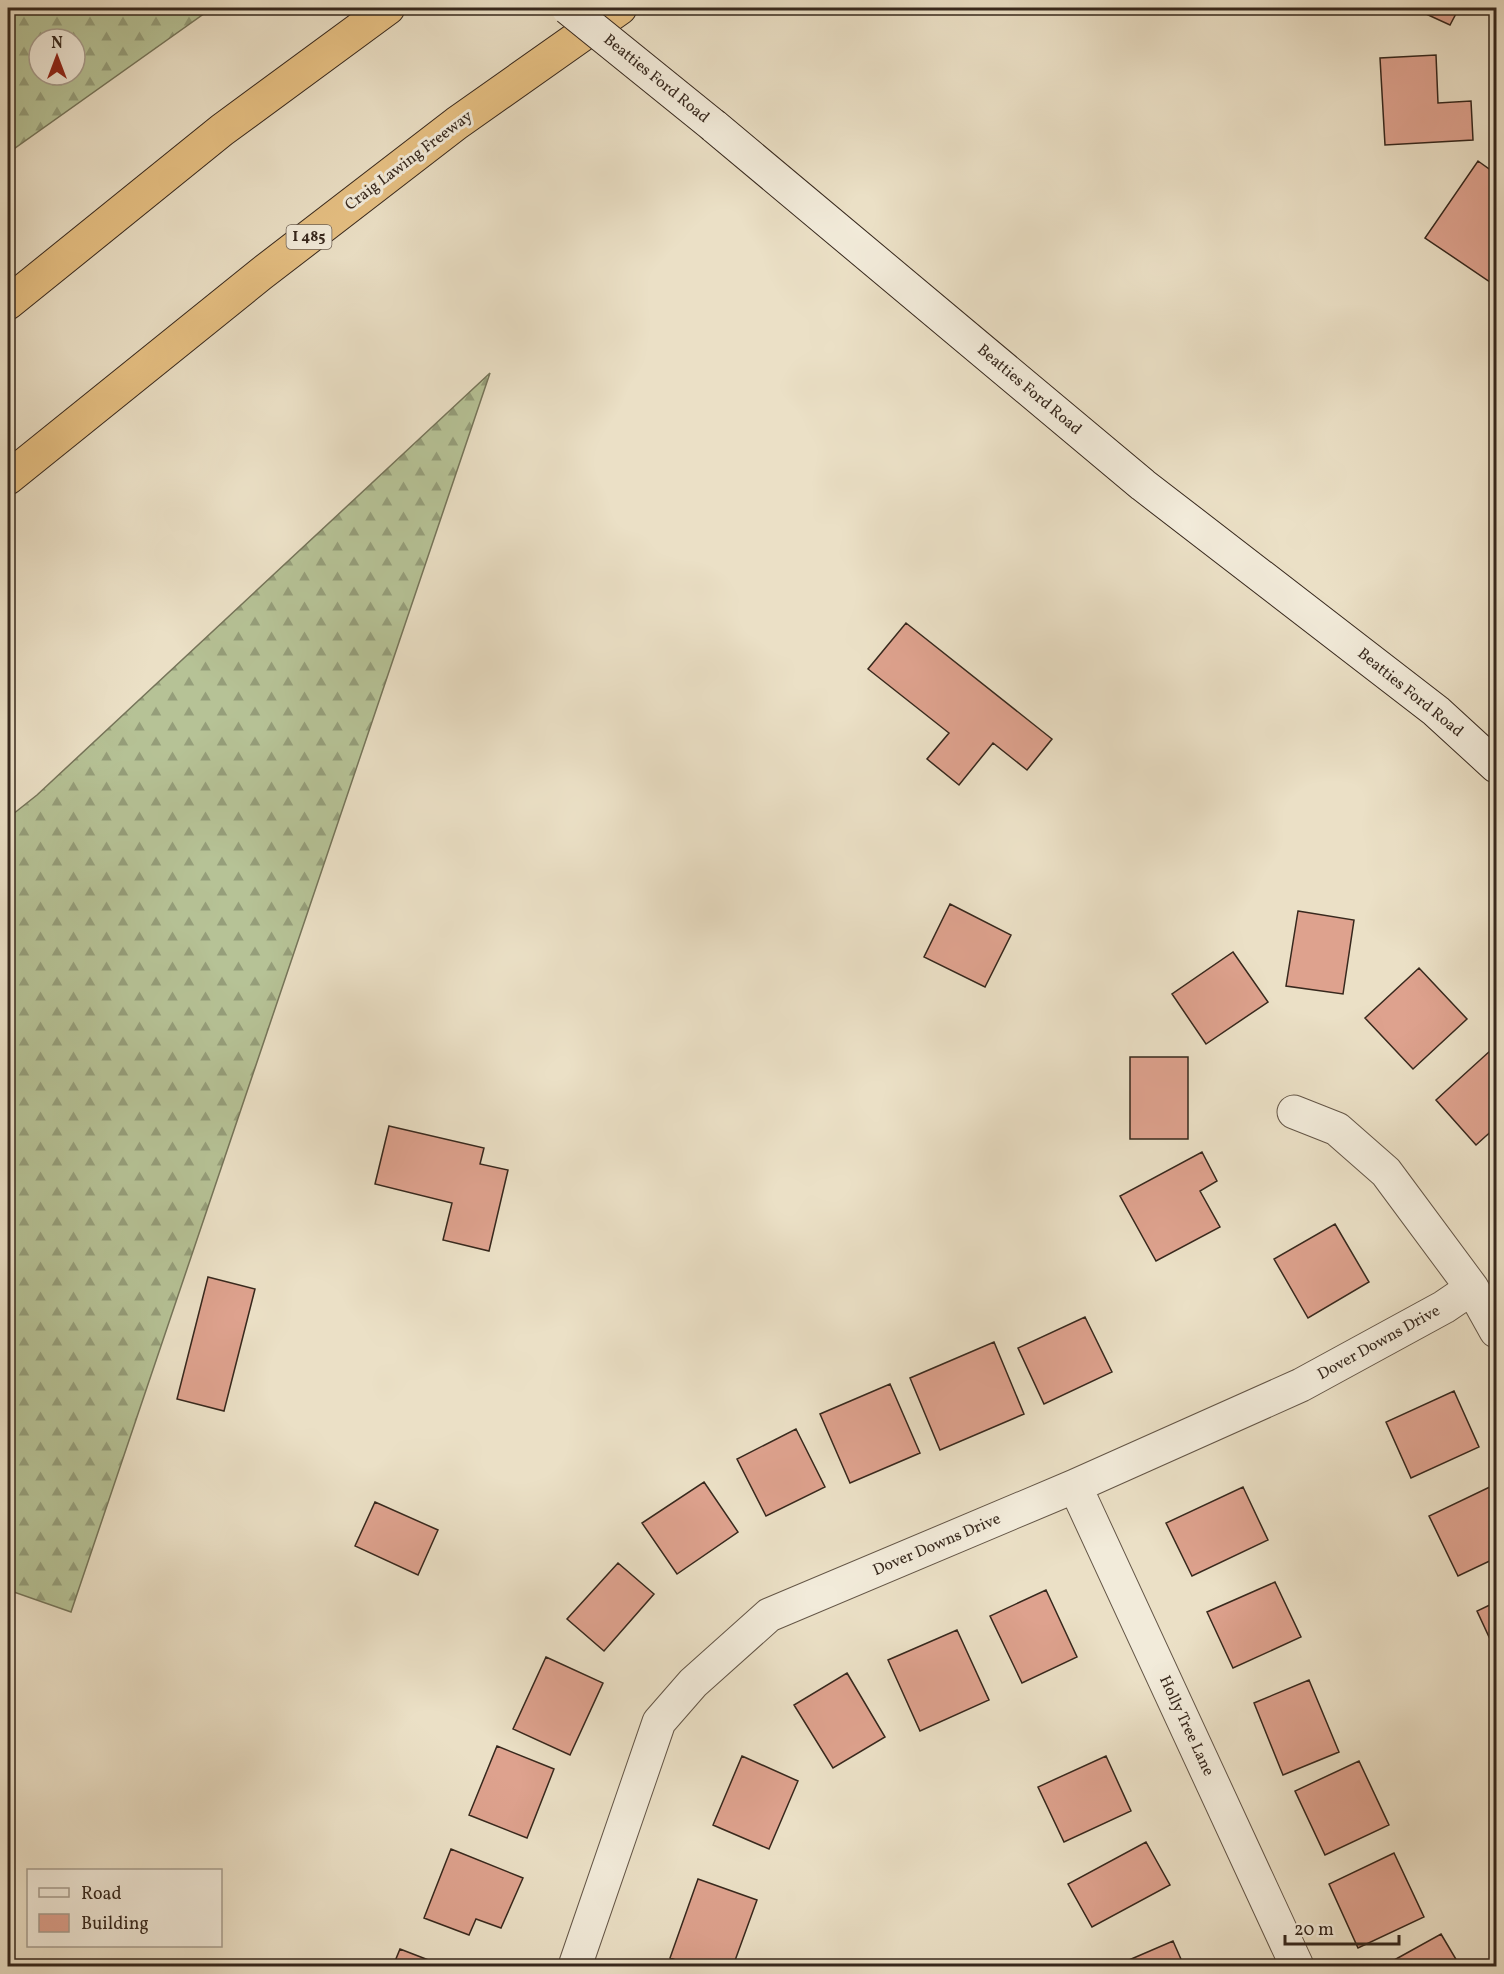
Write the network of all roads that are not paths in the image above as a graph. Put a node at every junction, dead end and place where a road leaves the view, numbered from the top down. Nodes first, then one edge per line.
1 (388, 8) edge
2 (568, 8) edge
3 (620, 8) edge
4 (8, 303) edge
5 (8, 478) edge
6 (1497, 766) edge
7 (1294, 1112) dead end
8 (1472, 1288) junction
9 (1497, 1331) edge
10 (1075, 1486) junction
11 (582, 1964) edge
12 (1297, 1966) edge

1 - 4 highway
2 - 6 street, Beatties Ford Road, bridge
3 - 5 highway, Craig Lawing Freeway / I 485
7 - 8 street
8 - 9 street
8 - 10 street, Dover Downs Drive
10 - 11 street, Dover Downs Drive
10 - 12 street, Holly Tree Lane

